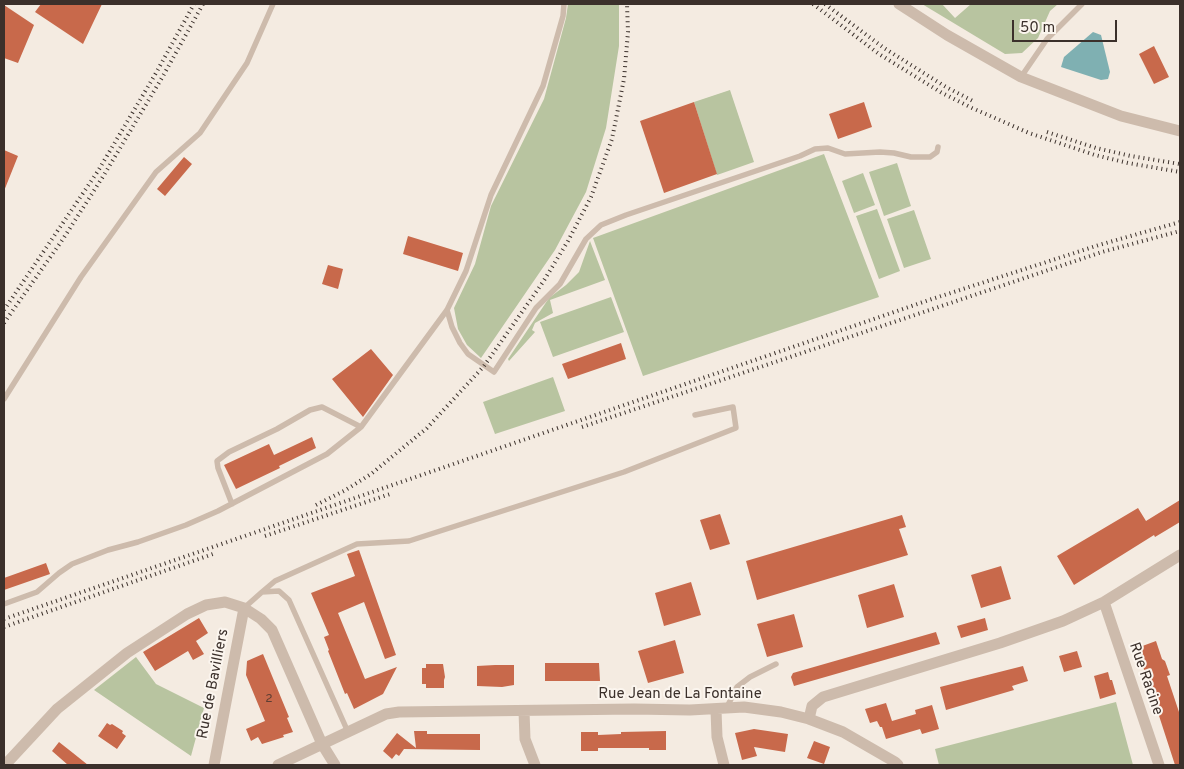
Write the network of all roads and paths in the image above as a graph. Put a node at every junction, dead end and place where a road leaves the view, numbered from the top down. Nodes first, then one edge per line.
1 (274, 4) edge
2 (564, 4) edge
3 (900, 4) edge
4 (1082, 4) edge
5 (1021, 77) junction
6 (1180, 131) edge
7 (938, 147) dead end
8 (447, 310) junction
9 (4, 399) edge
10 (695, 415) dead end
11 (361, 426) junction
12 (232, 504) junction
13 (1180, 555) edge
14 (262, 592) junction
15 (1104, 602) junction
16 (4, 604) edge
17 (244, 608) junction
18 (776, 664) dead end
19 (721, 709) junction
20 (524, 711) junction
21 (809, 719) junction
22 (348, 732) junction
23 (322, 744) junction
24 (5, 765) edge
25 (214, 765) edge
26 (278, 765) edge
27 (335, 765) edge
28 (535, 765) edge
29 (724, 765) edge
30 (898, 765) edge
31 (1159, 765) edge

1 - 9 lane
2 - 8 lane
3 - 5 street
4 - 5 lane
5 - 6 street
7 - 8 lane
8 - 11 lane
10 - 14 lane
11 - 12 lane
11 - 12 lane
12 - 16 lane
13 - 15 street
14 - 17 lane
14 - 22 lane
15 - 21 street
15 - 31 street, Rue Racine
17 - 23 street
17 - 24 street
17 - 25 street, Rue de Bavilliers
18 - 19 lane
19 - 20 street, Rue Jean de La Fontaine
19 - 21 street, Rue Jean de La Fontaine
19 - 29 street
20 - 22 street, Rue Jean de La Fontaine
20 - 28 street
21 - 30 street, Rue Jean de La Fontaine
22 - 23 street, Rue Jean de La Fontaine
23 - 26 street
23 - 27 street

